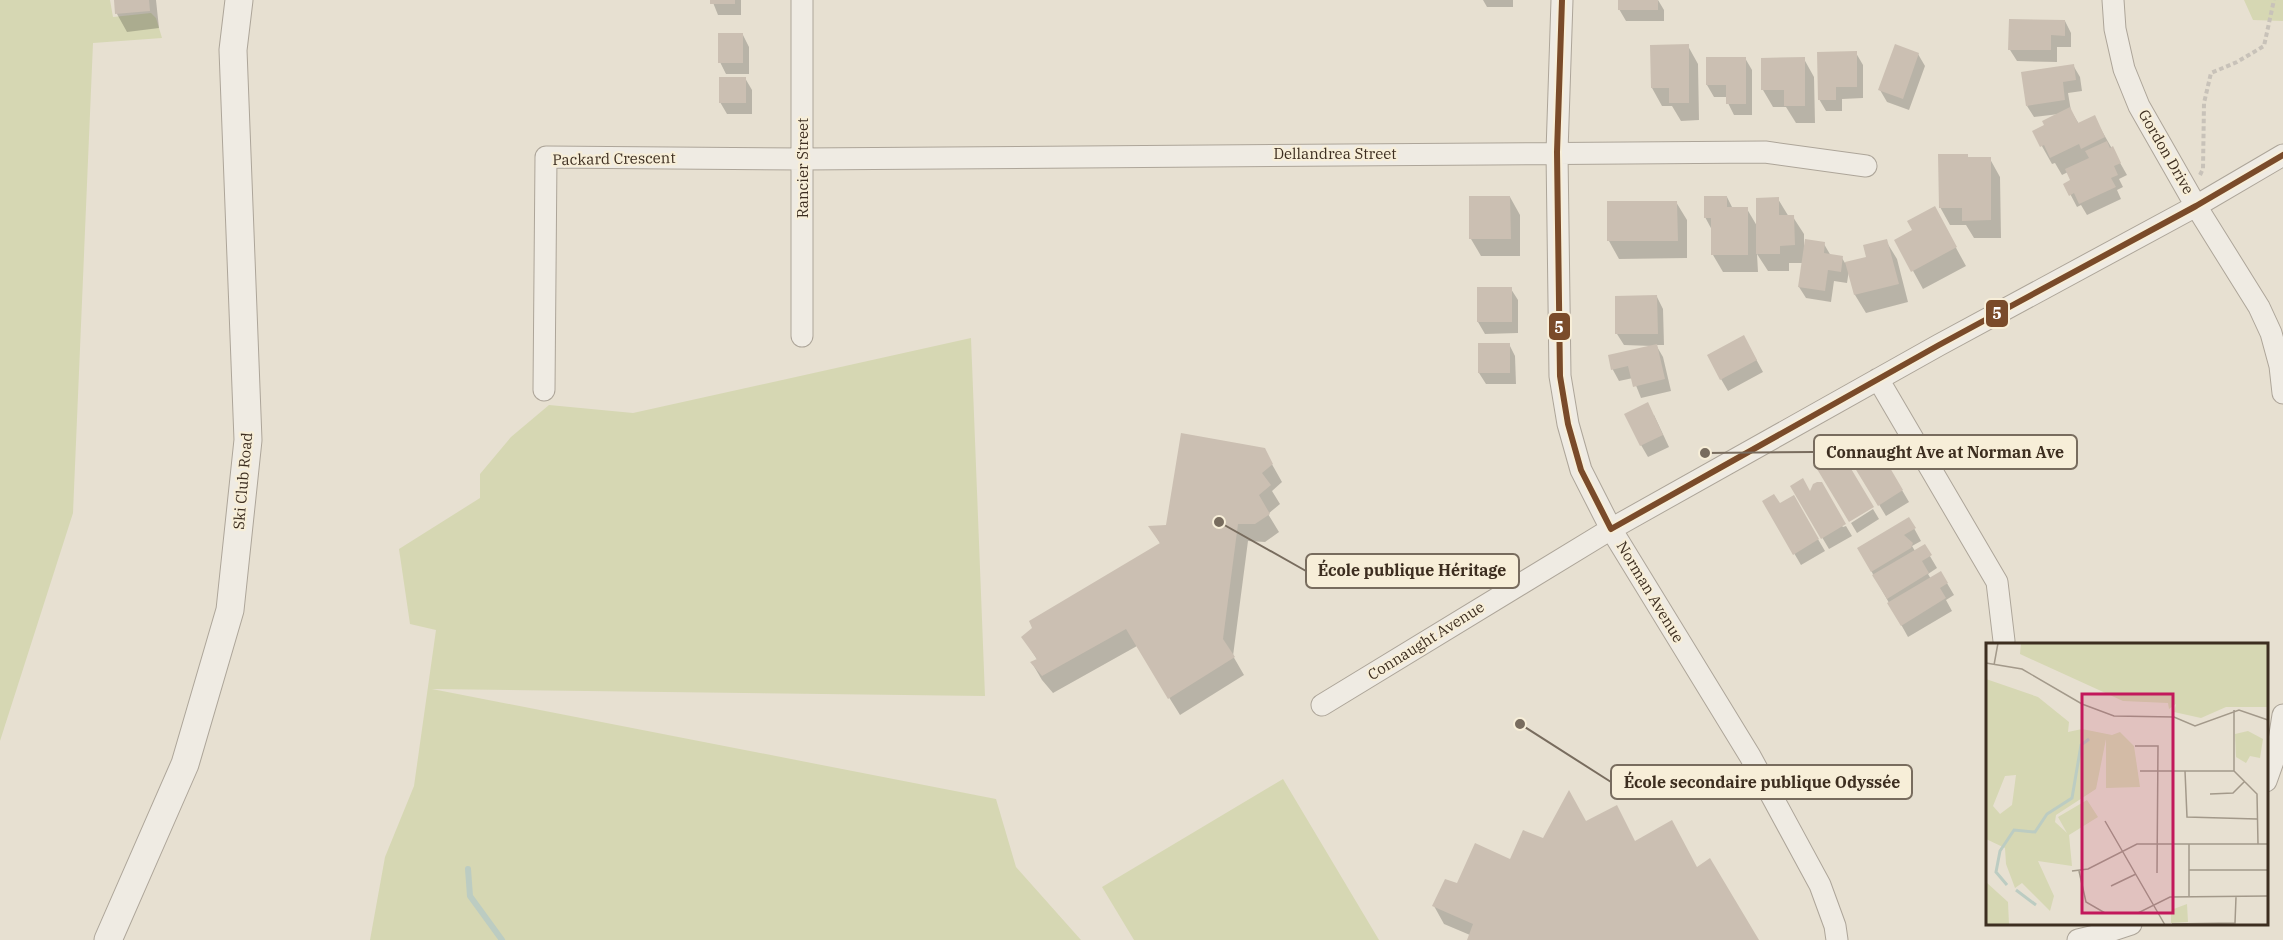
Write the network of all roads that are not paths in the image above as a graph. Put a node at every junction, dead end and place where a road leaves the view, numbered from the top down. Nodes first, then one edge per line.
1 (239, 0) edge
2 (802, 0) edge
3 (1562, 0) edge
4 (2113, 0) edge
5 (1557, 152) junction
6 (2283, 155) edge
7 (803, 159) junction
8 (1866, 166) dead end
9 (2194, 202) junction
10 (2277, 331) edge
11 (802, 336) dead end
12 (1878, 379) junction
13 (544, 390) dead end
14 (2283, 393) edge
15 (1611, 529) junction
16 (2004, 641) dead end
17 (1322, 705) dead end
18 (2283, 715) edge
19 (2268, 776) edge
20 (2128, 925) edge
21 (108, 940) edge
22 (1837, 940) edge
23 (2078, 940) edge

1 - 21 street, Ski Club Road
2 - 7 street, Rancier Street
3 - 5 street, Norman Avenue
4 - 9 street, Gordon Drive
5 - 7 street, Dellandrea Street
5 - 8 street, Dellandrea Street
5 - 15 street, Norman Avenue
6 - 9 street, Connaught Avenue
7 - 11 street, Rancier Street
7 - 13 street, Packard Crescent
9 - 10 street, Gordon Drive
9 - 12 street, Connaught Avenue
10 - 14 street, Gordon Drive
12 - 15 street, Connaught Avenue
12 - 16 street
15 - 17 street, Connaught Avenue
15 - 22 street, Norman Avenue
18 - 19 street
20 - 23 street

